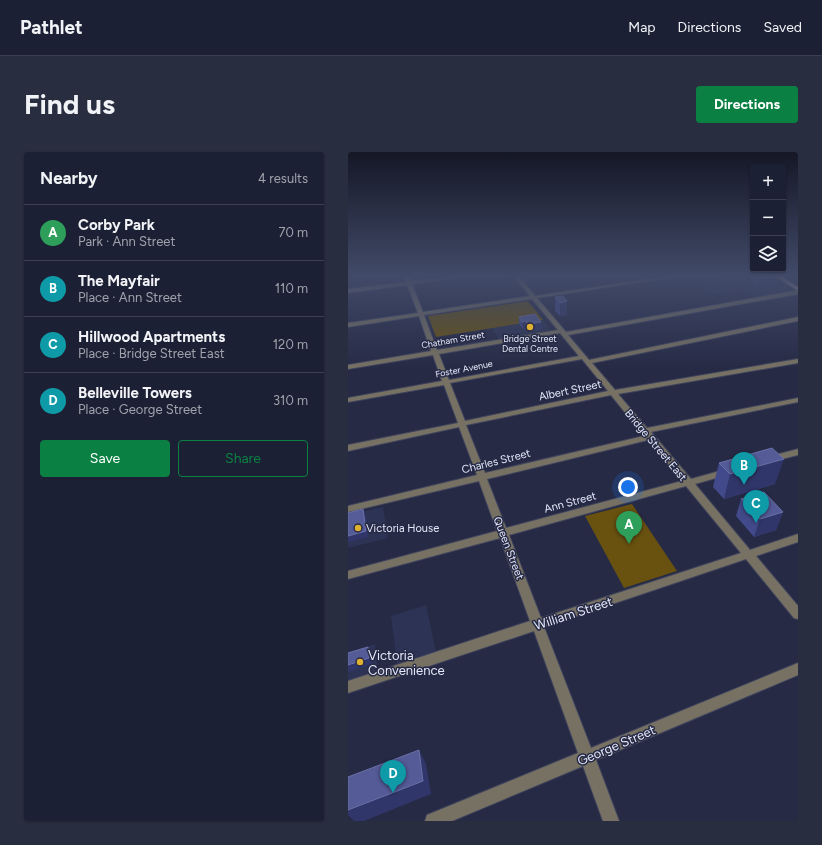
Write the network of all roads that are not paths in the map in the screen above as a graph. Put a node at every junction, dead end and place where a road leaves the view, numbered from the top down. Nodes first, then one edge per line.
1 (418, 306) edge
2 (475, 306) edge
3 (540, 306) edge
4 (716, 306) edge
5 (421, 314) junction
6 (798, 319) edge
7 (348, 325) edge
8 (563, 333) junction
9 (435, 353) junction
10 (585, 359) junction
11 (798, 361) edge
12 (348, 367) edge
13 (446, 382) junction
14 (613, 392) junction
15 (348, 400) edge
16 (798, 400) edge
17 (462, 424) junction
18 (647, 434) junction
19 (348, 448) edge
20 (798, 452) edge
21 (761, 462) edge
22 (739, 468) edge
23 (482, 477) junction
24 (688, 482) junction
25 (348, 509) edge
26 (503, 533) junction
27 (798, 538) edge
28 (748, 555) junction
29 (348, 575) edge
30 (798, 614) edge
31 (538, 624) junction
32 (798, 669) edge
33 (348, 687) edge
34 (588, 757) junction
35 (433, 821) edge
36 (611, 821) edge

1 - 5 street, Queen Street
2 - 5 street
3 - 8 street, Bridge Street East
4 - 8 street, Chatham Street
5 - 7 street
5 - 9 street, Queen Street
6 - 10 street, Foster Avenue
8 - 9 street, Chatham Street
8 - 10 street, Bridge Street East
9 - 12 street, Chatham Street
9 - 13 street, Queen Street
10 - 13 street, Foster Avenue
10 - 14 street, Bridge Street East
11 - 14 street, Albert Street
13 - 15 street, Foster Avenue
13 - 17 street, Queen Street
14 - 17 street, Albert Street
14 - 18 street, Bridge Street East
16 - 18 street, Charles Street
17 - 19 street, Albert Street
17 - 23 street, Queen Street
18 - 23 street, Charles Street
18 - 24 street, Bridge Street East
20 - 21 street
22 - 24 street, Ann Street
23 - 25 street, Charles Street
23 - 26 street, Queen Street
24 - 26 street, Ann Street
24 - 28 street, Bridge Street East
26 - 29 street, Ann Street
26 - 31 street, Queen Street
27 - 28 street, William Street
28 - 30 street, Bridge Street East
28 - 31 street, William Street
31 - 33 street, William Street
31 - 34 street, Queen Street
32 - 34 street, George Street
34 - 35 street, George Street
34 - 36 street, Queen Street

